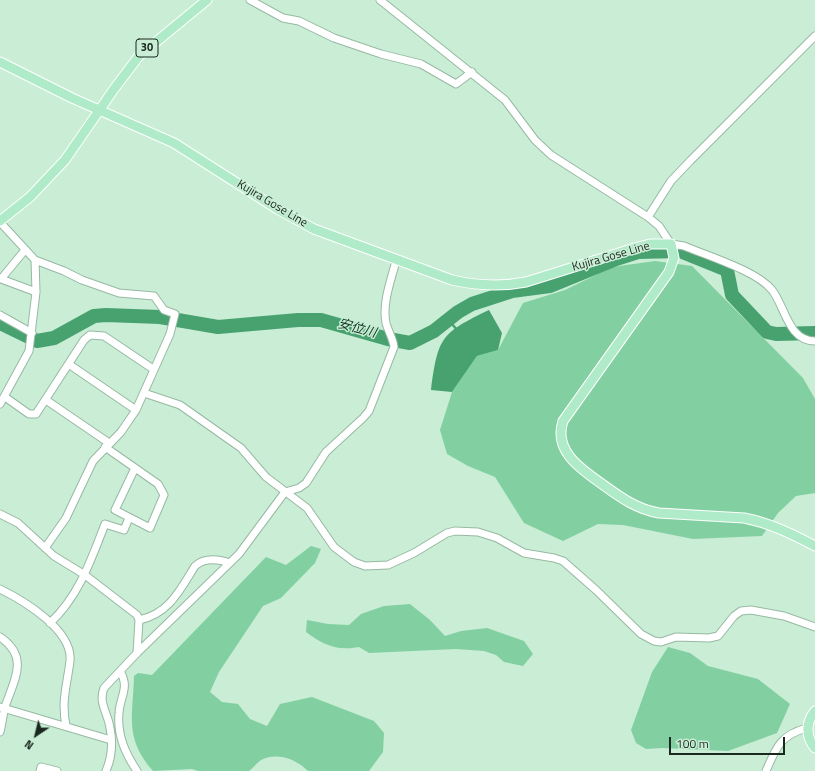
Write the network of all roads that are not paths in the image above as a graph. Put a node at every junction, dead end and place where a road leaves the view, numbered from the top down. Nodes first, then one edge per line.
1 (207, 0) edge
2 (250, 0) edge
3 (380, 0) edge
4 (815, 36) edge
5 (0, 62) edge
6 (472, 72) junction
7 (100, 109) junction
8 (648, 217) junction
9 (0, 221) edge
10 (25, 250) junction
11 (672, 251) junction
12 (35, 260) junction
13 (396, 261) junction
14 (36, 292) junction
15 (0, 315) edge
16 (32, 333) junction
17 (815, 341) edge
18 (70, 365) junction
19 (153, 369) junction
20 (144, 393) junction
21 (46, 400) junction
22 (1, 401) edge
23 (136, 410) junction
24 (107, 445) junction
25 (135, 468) junction
26 (285, 492) junction
27 (0, 514) edge
28 (129, 518) junction
29 (815, 546) edge
30 (45, 548) junction
31 (230, 563) junction
32 (85, 575) junction
33 (0, 589) edge
34 (140, 620) junction
35 (50, 623) junction
36 (815, 627) edge
37 (0, 637) edge
38 (137, 653) junction
39 (120, 671) junction
40 (2, 708) edge
41 (815, 711) edge
42 (66, 726) junction
43 (807, 728) junction
44 (0, 732) edge
45 (111, 740) junction
46 (815, 748) edge
47 (40, 771) edge
48 (57, 771) edge
49 (106, 771) edge
50 (137, 771) edge
51 (766, 771) edge

1 - 7 main road, 30
2 - 6 street
3 - 6 street
4 - 8 street
5 - 7 main road, Kujira Gose Line
6 - 8 street
7 - 9 main road, 30
7 - 13 main road, Kujira Gose Line
8 - 11 street
9 - 10 street
10 - 12 street
10 - 14 street
11 - 13 main road, Kujira Gose Line
11 - 17 street
11 - 29 main road
12 - 14 street
12 - 19 street
13 - 26 street
14 - 16 street
15 - 16 street
16 - 22 street
18 - 19 street
18 - 21 street
18 - 23 street
19 - 20 street
20 - 23 street
20 - 26 street
21 - 22 street
21 - 24 street
23 - 24 street
24 - 25 street
24 - 30 street
25 - 28 street
25 - 28 street
26 - 31 street
26 - 36 street
27 - 30 street
28 - 32 street
30 - 32 street
31 - 34 street
31 - 38 street
32 - 34 street
32 - 35 street
33 - 35 street
34 - 38 street
35 - 42 street
37 - 40 street
38 - 39 street
39 - 45 street
39 - 50 street
40 - 42 street
40 - 44 street
41 - 43 main road
42 - 45 street
43 - 46 main road
43 - 51 street
45 - 49 street
47 - 48 street

